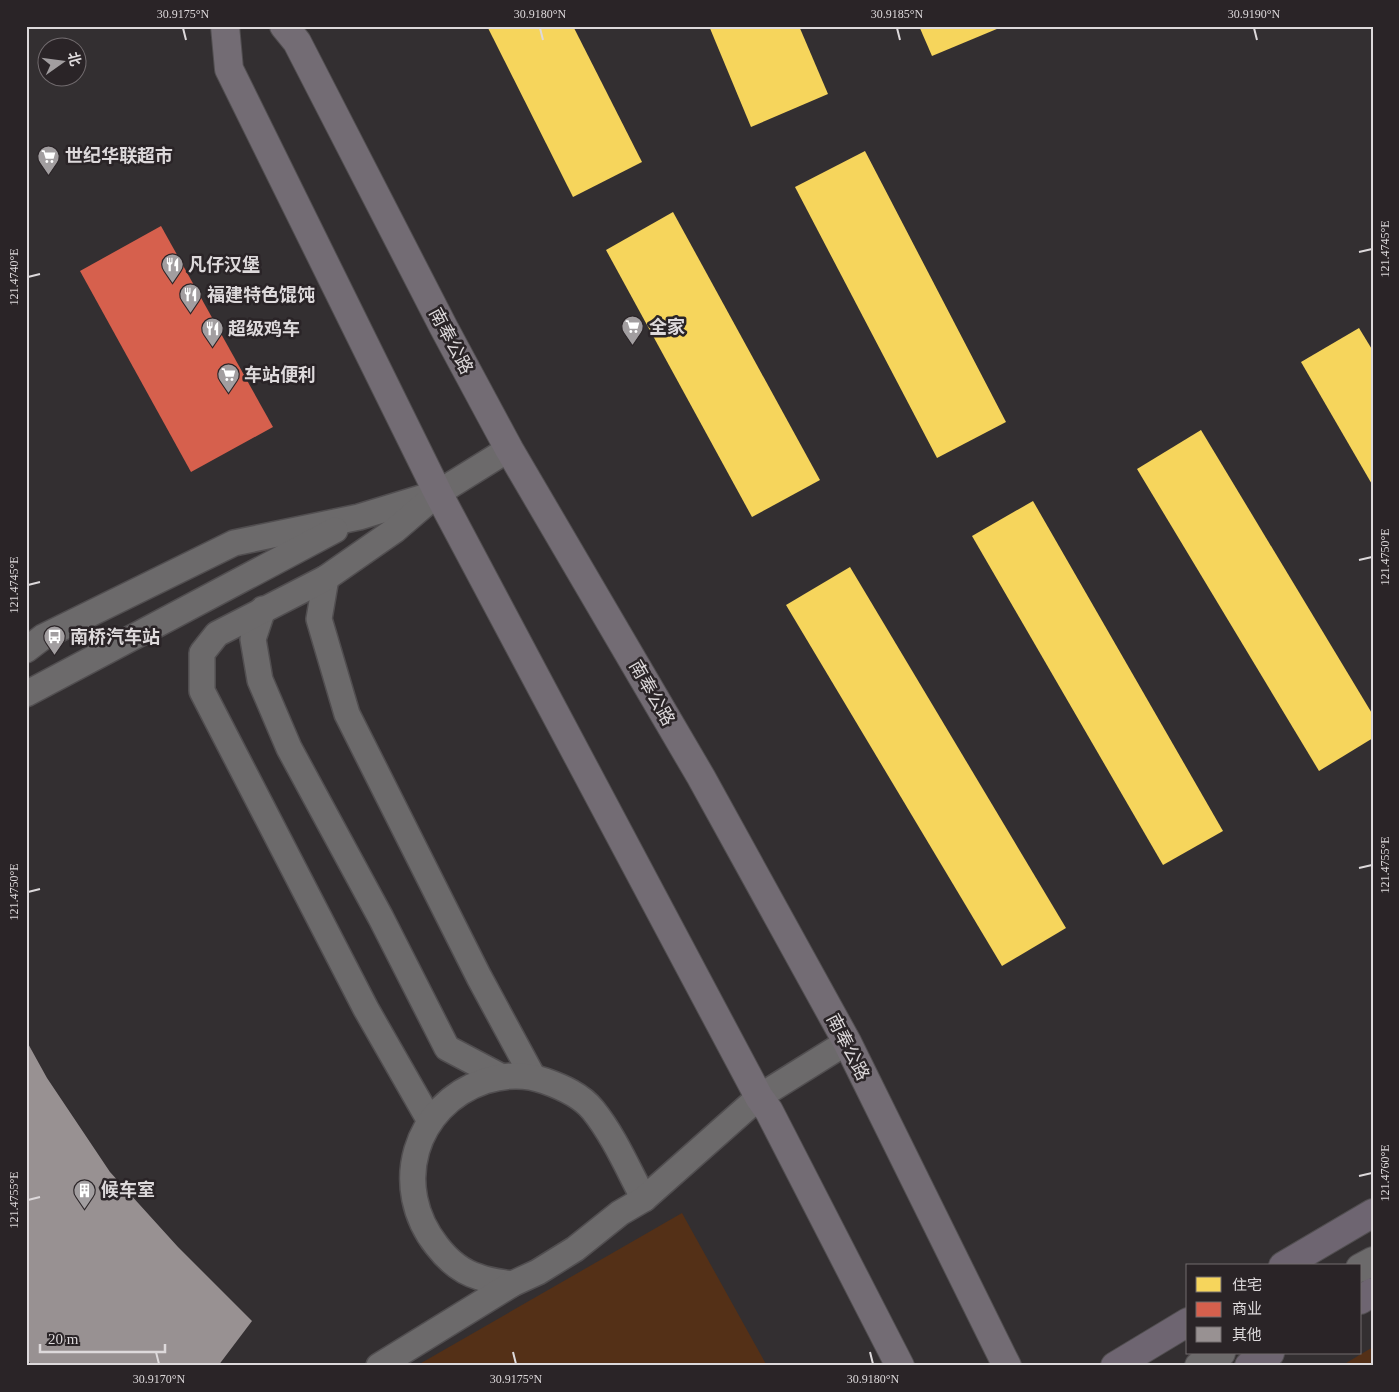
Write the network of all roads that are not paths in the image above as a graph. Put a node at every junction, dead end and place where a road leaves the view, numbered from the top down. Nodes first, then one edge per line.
1 (225, 26) edge
2 (284, 26) edge
3 (509, 449) junction
4 (438, 493) junction
5 (359, 517) junction
6 (326, 578) junction
7 (263, 610) junction
8 (26, 650) edge
9 (26, 694) edge
10 (847, 1042) junction
11 (500, 1076) junction
12 (533, 1077) junction
13 (759, 1097) junction
14 (430, 1121) junction
15 (644, 1199) junction
16 (1373, 1213) edge
17 (1286, 1264) edge
18 (512, 1284) junction
19 (1373, 1292) edge
20 (1362, 1299) edge
21 (1186, 1323) edge
22 (1219, 1354) edge
23 (1268, 1354) edge
24 (379, 1366) edge
25 (900, 1366) edge
26 (1007, 1366) edge
27 (1115, 1366) edge
28 (1199, 1366) edge
29 (1249, 1366) edge

1 - 4 main road
2 - 3 main road, 南奉公路
3 - 4 lane
3 - 10 main road, 南奉公路
4 - 5 lane
4 - 6 lane
4 - 13 main road
5 - 8 lane
5 - 9 lane
6 - 7 lane
6 - 12 lane
7 - 11 lane
7 - 14 lane
10 - 13 lane
10 - 26 main road, 南奉公路
11 - 12 lane
11 - 14 lane
12 - 15 lane
13 - 15 lane
13 - 25 main road
14 - 18 lane
15 - 18 lane
16 - 17 highway
18 - 24 lane
19 - 20 highway
21 - 27 highway
22 - 28 street
23 - 29 highway

